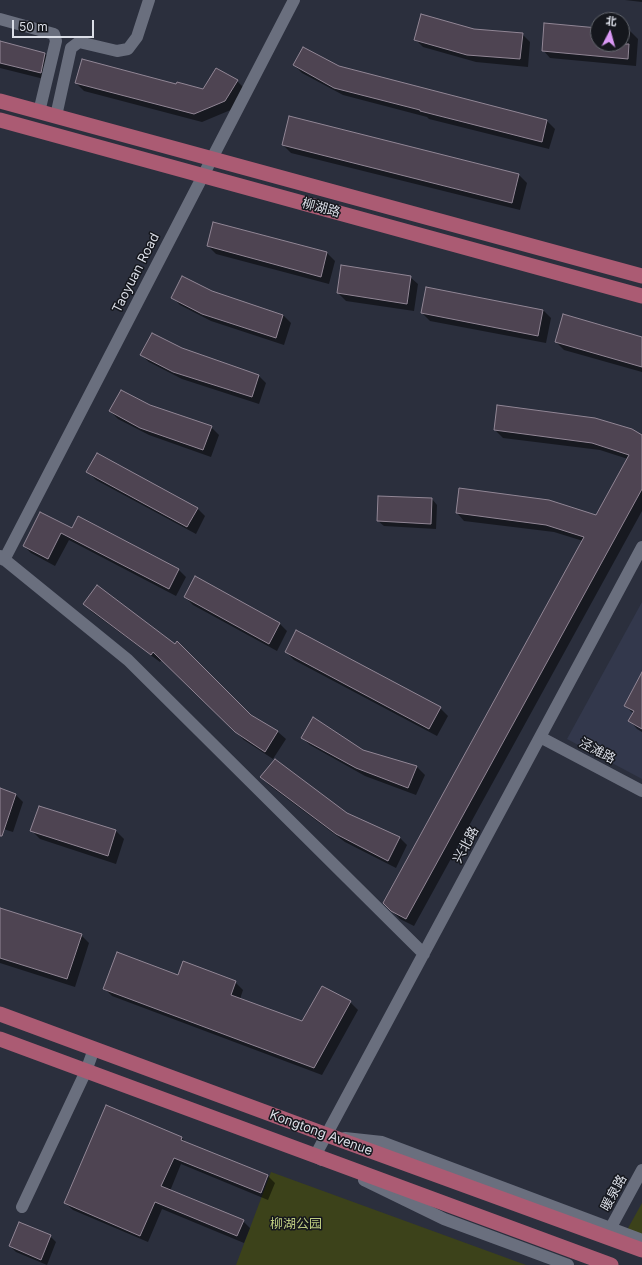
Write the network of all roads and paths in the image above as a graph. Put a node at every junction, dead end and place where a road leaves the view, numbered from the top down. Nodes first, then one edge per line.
1 (149, 0) edge
2 (294, 0) edge
3 (0, 19) edge
4 (0, 101) edge
5 (39, 112) junction
6 (56, 116) junction
7 (0, 120) edge
8 (211, 158) junction
9 (203, 176) junction
10 (642, 276) edge
11 (642, 296) edge
12 (642, 547) edge
13 (2, 558) edge
14 (540, 737) junction
15 (642, 791) edge
16 (424, 954) junction
17 (0, 1014) edge
18 (0, 1039) edge
19 (94, 1049) junction
20 (86, 1071) junction
21 (327, 1135) junction
22 (315, 1156) junction
23 (642, 1170) edge
24 (22, 1207) dead end
25 (610, 1229) junction
26 (642, 1240) edge
27 (642, 1250) edge
28 (568, 1265) edge
29 (611, 1265) edge

1 - 6 street
2 - 8 street, Taoyuan Road
3 - 5 street
4 - 5 main road, 柳湖路
5 - 6 main road, 柳湖路
6 - 8 main road, 柳湖路
7 - 9 main road, 柳湖路
8 - 9 street, Taoyuan Road
8 - 10 main road, 柳湖路
9 - 11 main road, 柳湖路
9 - 13 street, Taoyuan Road
12 - 14 street, 兴北路
13 - 16 street
14 - 15 street, 泾滩路
14 - 16 street, 兴北路
16 - 21 street, 兴北路
17 - 19 main road, Kongtong Avenue
18 - 20 main road, Kongtong Avenue
19 - 20 street
19 - 21 main road, Kongtong Avenue
20 - 22 main road, Kongtong Avenue
20 - 24 street
21 - 22 street, 兴北路
21 - 25 street
21 - 27 main road, Kongtong Avenue
22 - 28 street
22 - 29 main road, Kongtong Avenue
23 - 25 street, 暖泉路
25 - 26 street

